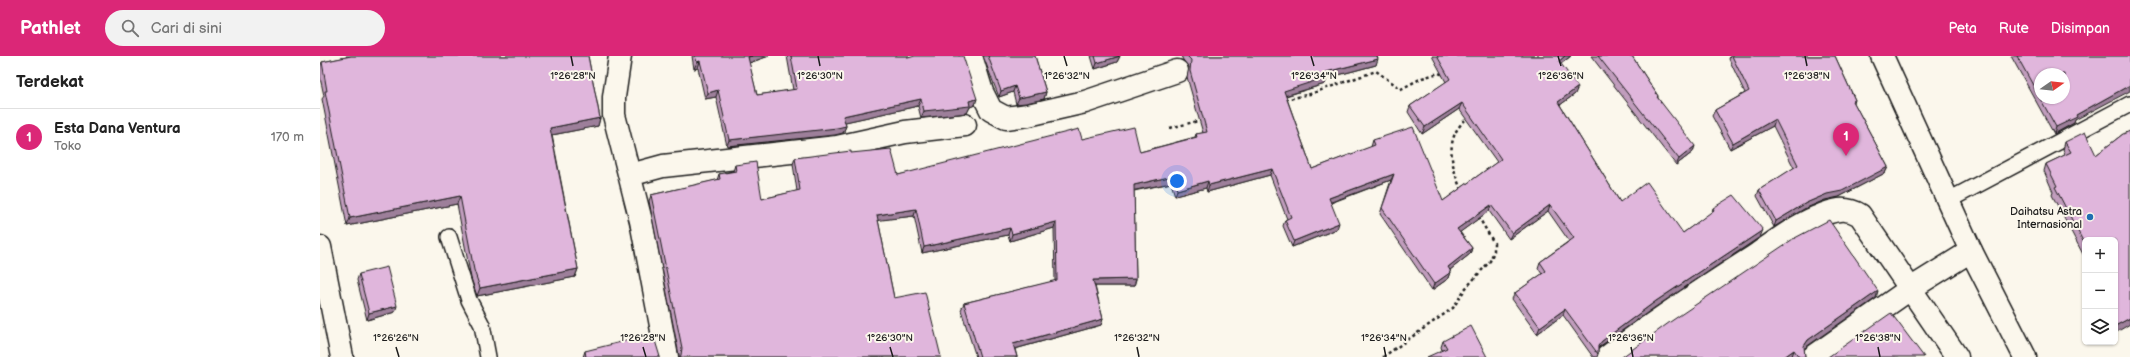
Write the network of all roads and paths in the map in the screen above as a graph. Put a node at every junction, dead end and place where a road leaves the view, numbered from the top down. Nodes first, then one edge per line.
1 (620, 56) edge
2 (970, 56) edge
3 (1882, 56) edge
4 (1177, 71) dead end
5 (1446, 77) edge
6 (1281, 101) edge
7 (2130, 104) edge
8 (1473, 114) edge
9 (1207, 119) edge
10 (965, 125) dead end
11 (1170, 128) dead end
12 (630, 175) junction
13 (1462, 192) edge
14 (1949, 200) junction
15 (1474, 210) edge
16 (450, 236) dead end
17 (320, 247) edge
18 (1971, 251) junction
19 (1910, 289) junction
20 (326, 308) edge
21 (342, 357) edge
22 (488, 357) edge
23 (667, 357) edge
24 (1383, 357) edge
25 (1607, 357) edge
26 (1813, 357) edge
27 (1957, 357) edge
28 (2025, 357) edge

1 - 12 main road
2 - 4 main road
3 - 14 main road
5 - 6 path
7 - 14 lane
8 - 13 path
9 - 11 path
10 - 12 main road
12 - 23 main road
14 - 18 main road
15 - 24 path
16 - 22 lane
17 - 20 main road
18 - 19 main road
18 - 28 main road
19 - 25 main road
19 - 26 main road
19 - 27 main road
20 - 21 main road

